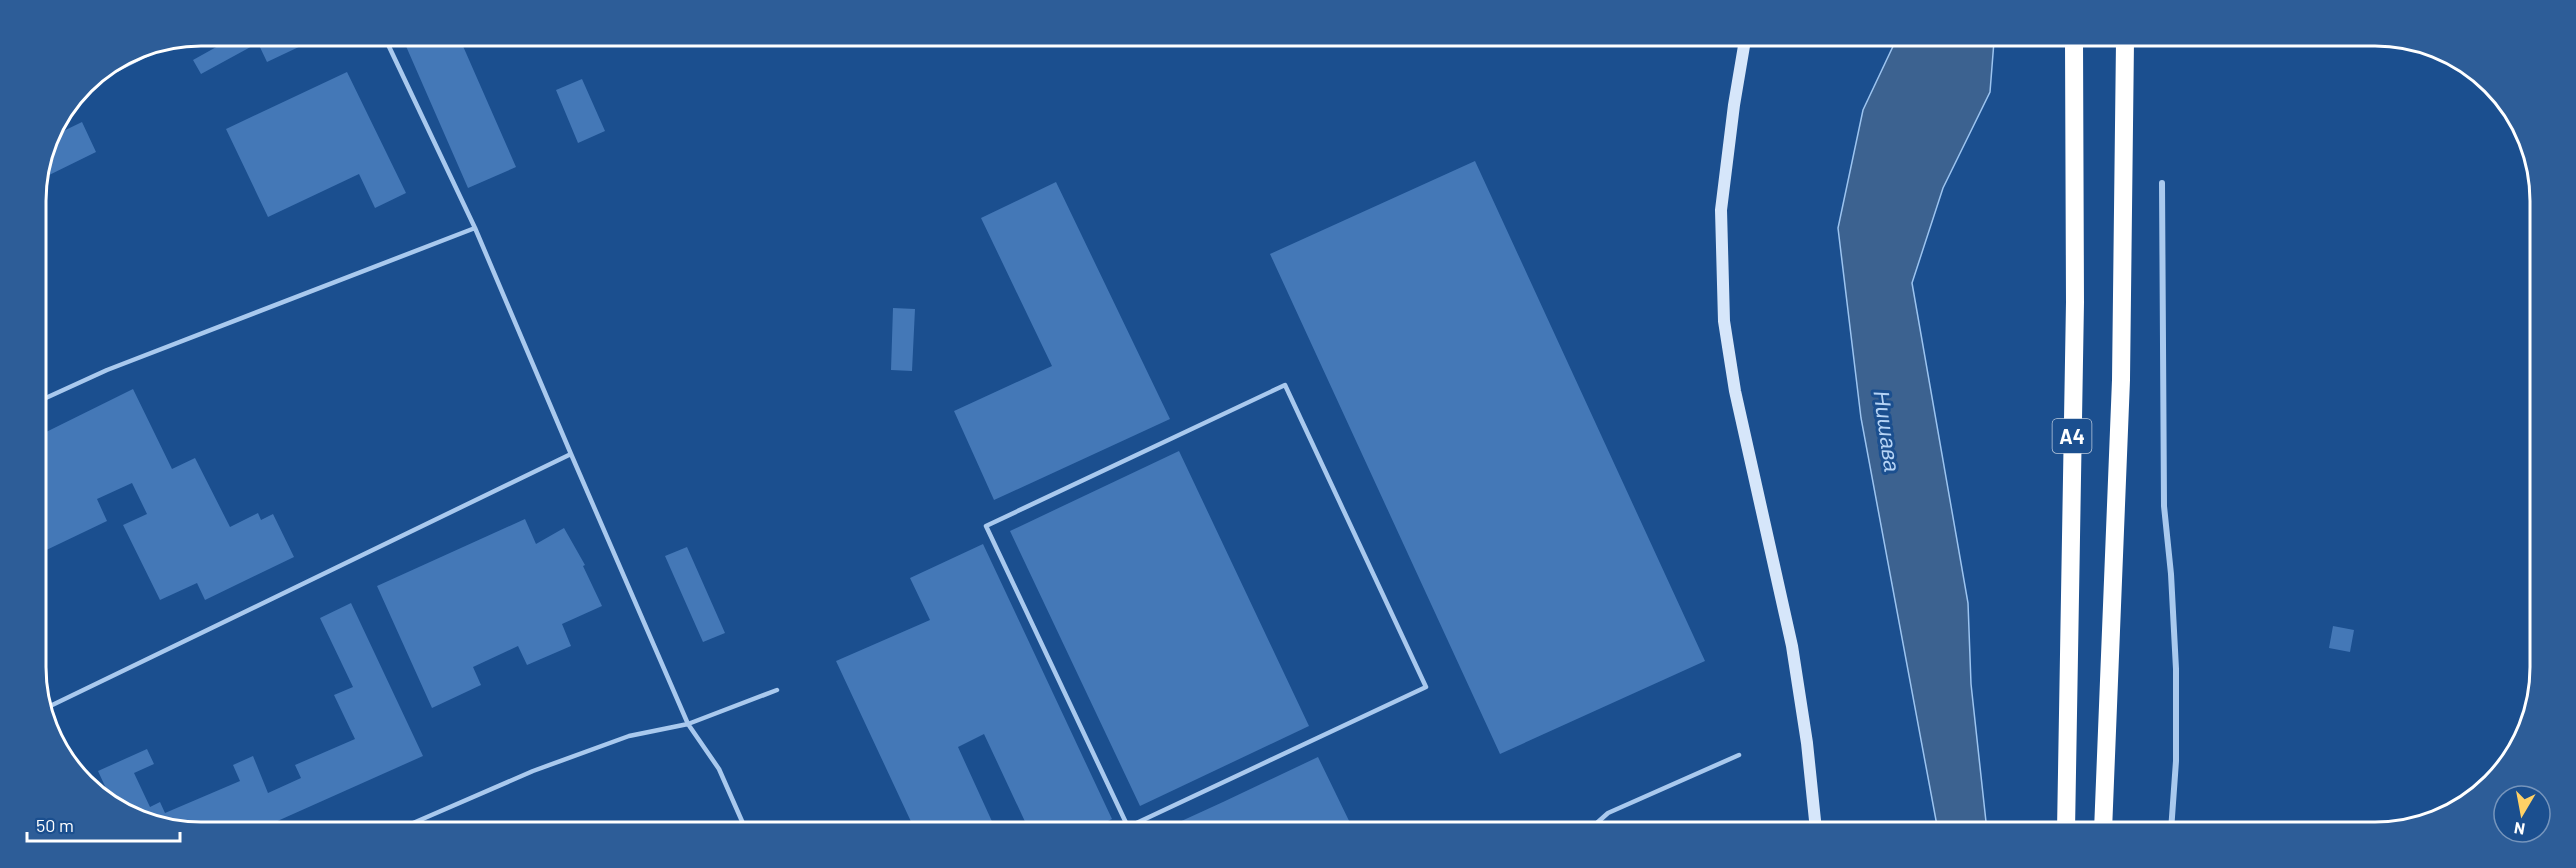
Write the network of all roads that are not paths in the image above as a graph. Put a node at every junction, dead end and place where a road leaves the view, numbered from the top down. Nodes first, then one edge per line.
1 (389, 46) edge
2 (1745, 46) edge
3 (2074, 46) edge
4 (2125, 46) edge
5 (2162, 183) dead end
6 (475, 228) junction
7 (47, 398) edge
8 (571, 454) junction
9 (777, 690) dead end
10 (52, 705) edge
11 (688, 724) junction
12 (1739, 755) dead end
13 (1599, 821) edge
14 (1815, 821) edge
15 (2066, 821) edge
16 (2103, 821) edge
17 (2172, 821) edge
18 (416, 822) edge
19 (742, 822) edge
20 (1123, 822) edge
21 (1140, 822) edge

1 - 6 lane
2 - 14 main road
3 - 15 highway, A4
4 - 16 highway, A4
5 - 17 street
6 - 7 lane
6 - 8 lane
8 - 10 lane
8 - 11 lane
9 - 11 lane
11 - 18 lane
11 - 19 lane
12 - 13 lane
20 - 21 lane

